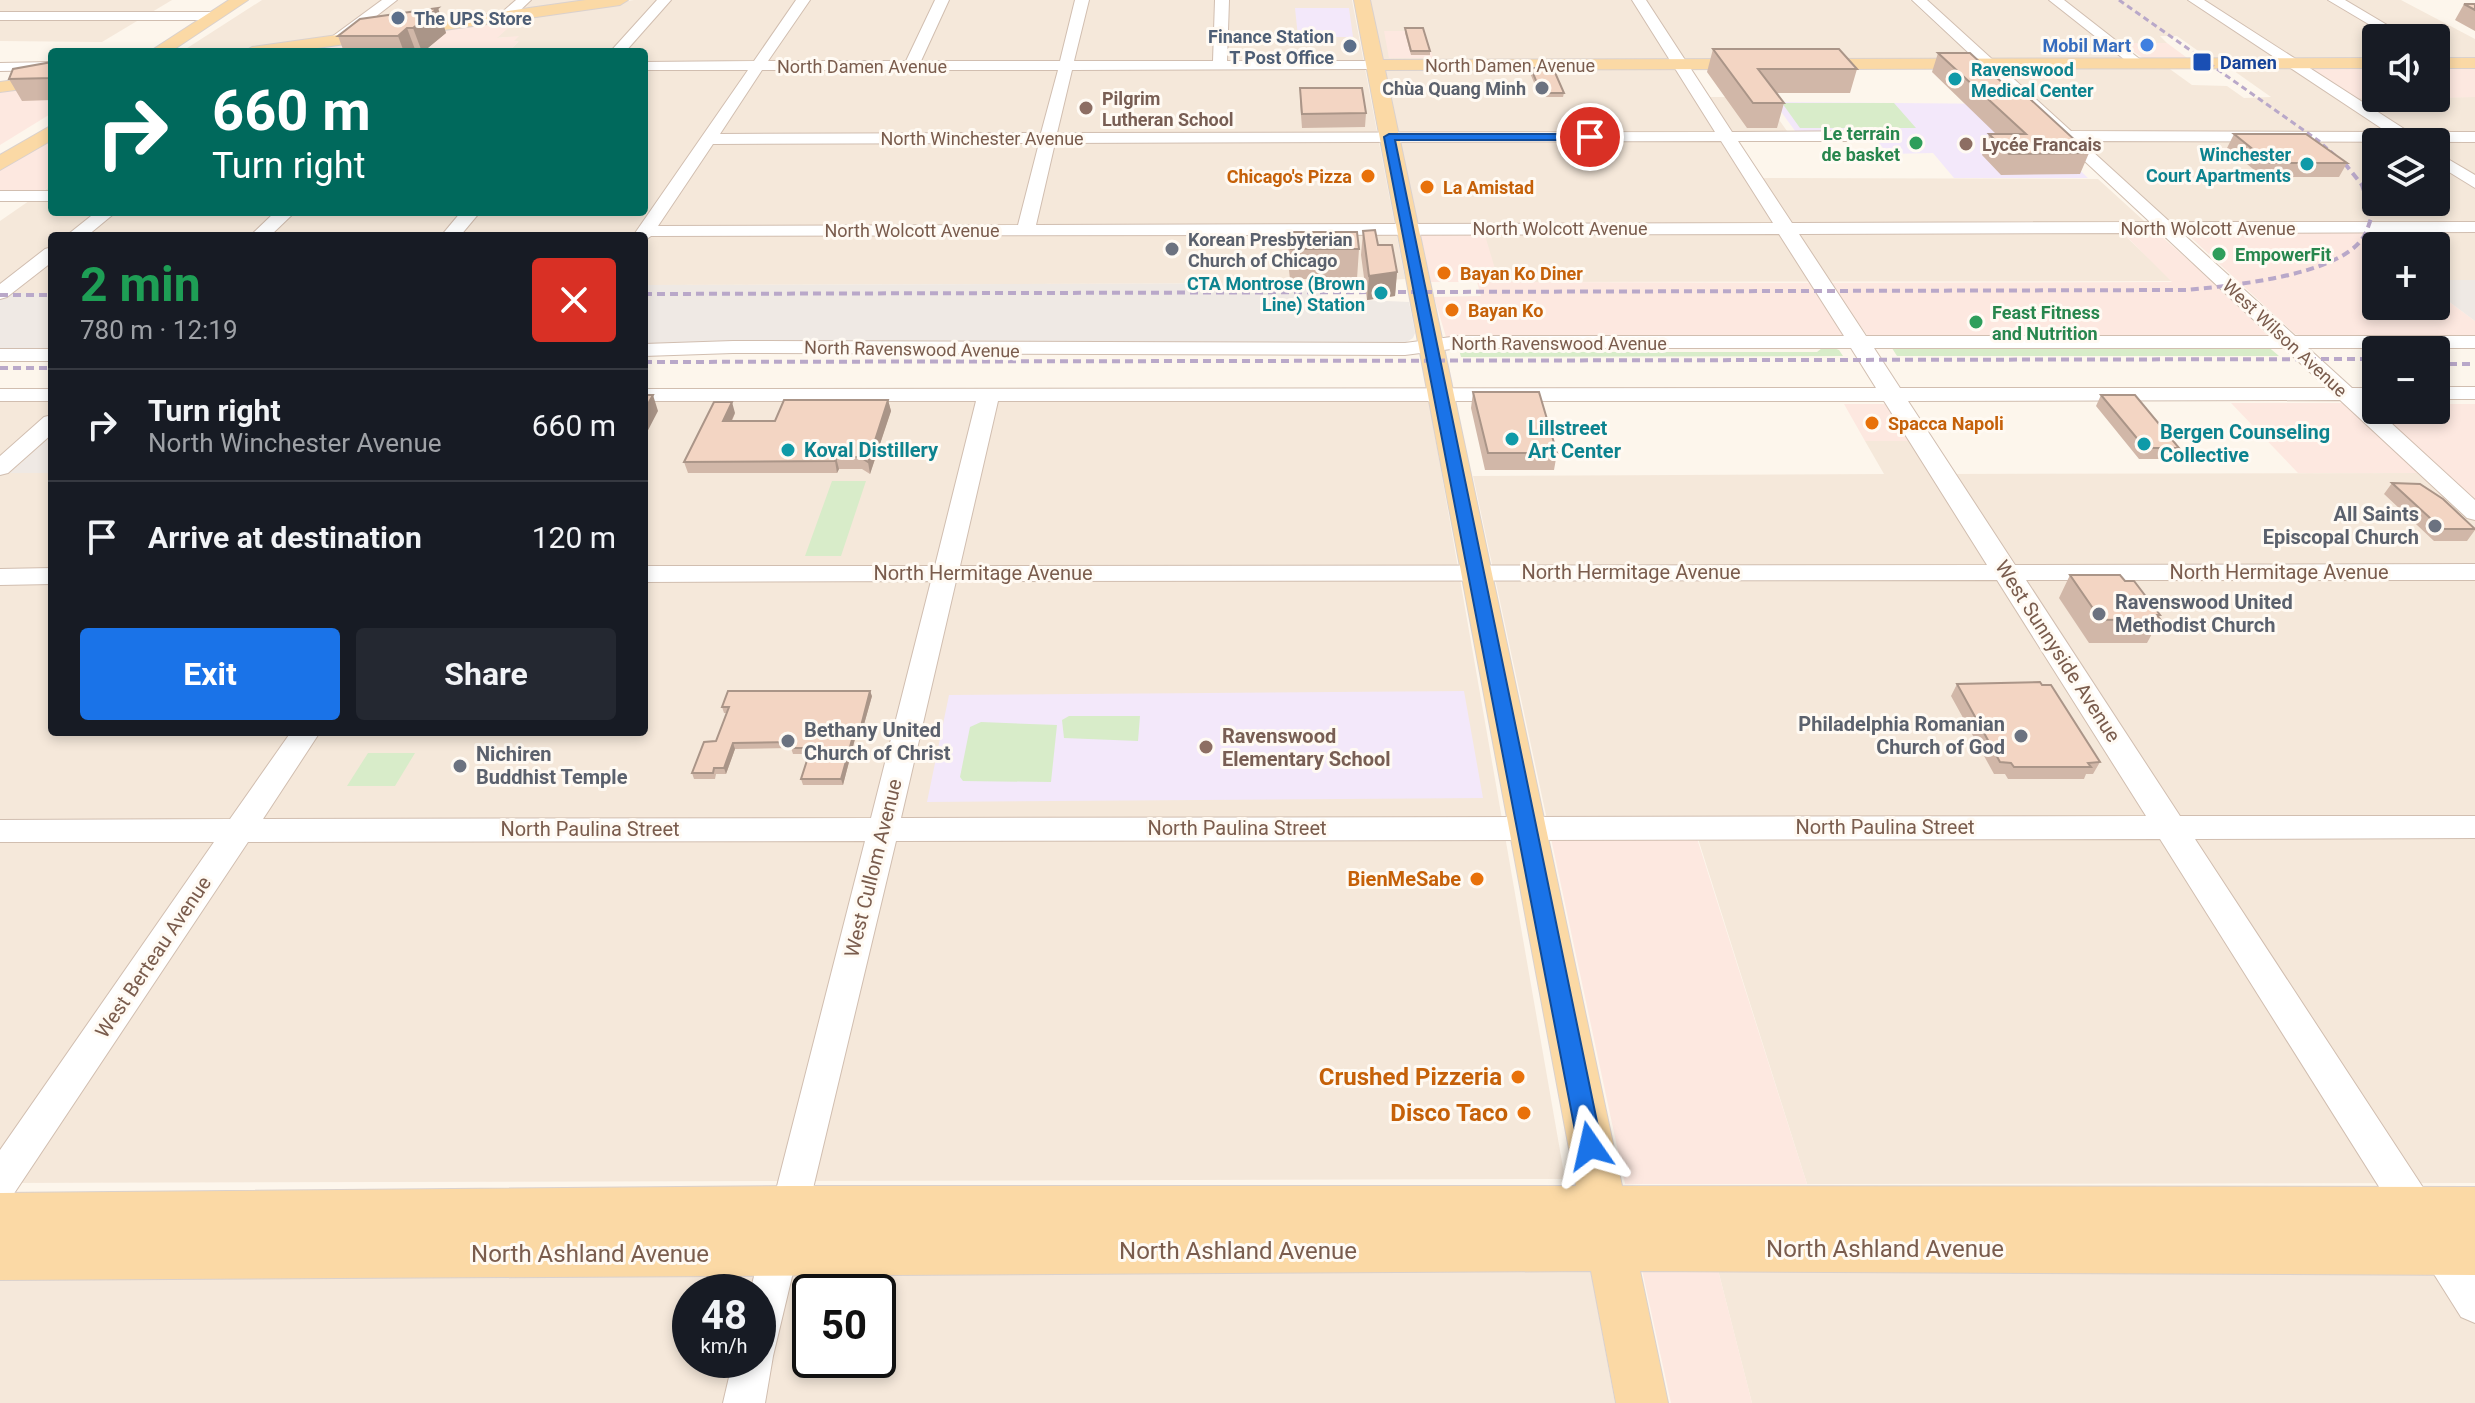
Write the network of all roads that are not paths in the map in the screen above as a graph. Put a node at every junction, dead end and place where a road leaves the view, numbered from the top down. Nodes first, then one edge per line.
1 (240, 0) edge
2 (255, 0) edge
3 (390, 0) edge
4 (524, 0) edge
5 (620, 0) edge
6 (664, 0) edge
7 (803, 0) edge
8 (942, 0) edge
9 (1082, 0) edge
10 (1222, 0) edge
11 (1362, 0) edge
12 (1639, 0) edge
13 (1919, 0) edge
14 (2056, 0) edge
15 (2195, 0) edge
16 (2335, 0) edge
17 (0, 16) edge
18 (215, 16) junction
19 (506, 16) junction
20 (2377, 24) edge
21 (337, 40) junction
22 (164, 48) edge
23 (180, 48) edge
24 (280, 48) edge
25 (621, 48) edge
26 (2450, 62) edge
27 (2292, 63) junction
28 (2362, 63) edge
29 (2475, 63) edge
30 (1681, 64) junction
31 (1988, 64) junction
32 (2139, 64) junction
33 (1220, 65) junction
34 (1375, 65) junction
35 (48, 66) edge
36 (648, 66) edge
37 (758, 66) junction
38 (911, 66) junction
39 (1067, 66) junction
40 (0, 67) edge
41 (48, 81) edge
42 (0, 87) edge
43 (48, 122) edge
44 (2391, 128) edge
45 (48, 134) edge
46 (1880, 136) dead end
47 (2067, 136) junction
48 (1389, 137) junction
49 (1727, 137) junction
50 (2475, 137) edge
51 (1049, 138) junction
52 (2450, 138) edge
53 (708, 139) junction
54 (2362, 139) edge
55 (0, 152) edge
56 (0, 164) edge
57 (2450, 166) edge
58 (2475, 183) edge
59 (648, 195) edge
60 (670, 195) junction
61 (0, 196) edge
62 (48, 196) edge
63 (102, 216) edge
64 (282, 216) edge
65 (468, 216) edge
66 (2475, 227) edge
67 (1407, 228) junction
68 (1786, 228) junction
69 (2166, 228) junction
70 (1026, 229) junction
71 (80, 232) edge
72 (264, 232) edge
73 (454, 232) edge
74 (645, 232) edge
75 (648, 233) edge
76 (48, 256) edge
77 (0, 293) edge
78 (1859, 342) junction
79 (2289, 342) junction
80 (2475, 342) edge
81 (1430, 344) junction
82 (648, 350) edge
83 (0, 355) edge
84 (48, 355) edge
85 (1892, 393) junction
86 (2450, 393) edge
87 (2475, 393) edge
88 (989, 394) junction
89 (2345, 394) junction
90 (2362, 394) edge
91 (0, 395) edge
92 (48, 395) edge
93 (648, 395) edge
94 (1440, 395) junction
95 (48, 426) edge
96 (0, 468) edge
97 (2475, 513) edge
98 (2007, 572) junction
99 (2475, 572) edge
100 (945, 573) junction
101 (1475, 573) junction
102 (648, 574) edge
103 (48, 576) edge
104 (0, 577) edge
105 (303, 736) edge
106 (1526, 827) junction
107 (2171, 827) junction
108 (2475, 827) edge
109 (882, 828) junction
110 (239, 830) junction
111 (0, 831) edge
112 (0, 1182) edge
113 (790, 1208) junction
114 (2416, 1209) junction
115 (2475, 1209) edge
116 (0, 1215) edge
117 (1607, 1229) junction
118 (2459, 1252) edge
119 (779, 1253) junction
120 (0, 1257) edge
121 (774, 1274) edge
122 (2475, 1303) edge
123 (750, 1378) edge
124 (744, 1403) edge
125 (1642, 1403) edge

1 - 18 main road
2 - 23 main road
3 - 21 street
4 - 19 street
5 - 19 main road
6 - 25 street
7 - 37 street
8 - 38 street
9 - 39 street
10 - 33 street
11 - 34 main road
12 - 30 street, West Sunnyside Avenue
13 - 31 street, West Wilson Avenue
14 - 32 street
15 - 27 street
16 - 20 street
17 - 18 street
18 - 22 main road
19 - 21 main road
21 - 24 main road
26 - 29 main road
27 - 28 main road, North Damen Avenue
27 - 32 main road, North Damen Avenue
27 - 44 street
30 - 31 main road, North Damen Avenue
30 - 34 main road, North Damen Avenue
30 - 49 street, West Sunnyside Avenue
31 - 32 main road, North Damen Avenue
31 - 47 street, West Wilson Avenue
33 - 34 street, North Damen Avenue
33 - 39 street, North Damen Avenue
34 - 48 main road
35 - 40 street
36 - 37 street, North Damen Avenue
37 - 38 street, North Damen Avenue
37 - 53 street
38 - 39 street, North Damen Avenue
39 - 51 street
41 - 42 main road
43 - 55 main road
45 - 56 main road
46 - 49 street, North Winchester Avenue
47 - 54 street
47 - 69 street, West Wilson Avenue
48 - 49 street, North Winchester Avenue
48 - 51 street, North Winchester Avenue
48 - 67 main road
49 - 68 street, West Sunnyside Avenue
50 - 52 street
51 - 53 street, North Winchester Avenue
51 - 70 street
53 - 60 street
57 - 58 street
59 - 60 street
60 - 74 street
61 - 62 street
63 - 71 street
64 - 72 street
65 - 73 street
66 - 69 street, North Wolcott Avenue
67 - 68 street, North Wolcott Avenue
67 - 70 street, North Wolcott Avenue
67 - 81 main road
68 - 69 street, North Wolcott Avenue
68 - 78 street, West Sunnyside Avenue
69 - 79 street, West Wilson Avenue
70 - 75 street, North Wolcott Avenue
76 - 77 street
78 - 79 street, North Ravenswood Avenue
78 - 81 street, North Ravenswood Avenue
78 - 85 street, West Sunnyside Avenue
79 - 80 street, North Ravenswood Avenue
79 - 89 street, West Wilson Avenue
81 - 82 street, North Ravenswood Avenue
81 - 94 main road
83 - 84 street
85 - 89 street
85 - 94 street
85 - 98 street, West Sunnyside Avenue
86 - 87 street
88 - 93 street
88 - 94 street
88 - 100 street, West Cullom Avenue
89 - 90 street
89 - 97 street, West Wilson Avenue
91 - 92 street
94 - 101 main road
95 - 96 street
98 - 99 street, North Hermitage Avenue
98 - 101 street, North Hermitage Avenue
98 - 107 street, West Sunnyside Avenue
100 - 101 street, North Hermitage Avenue
100 - 102 street, North Hermitage Avenue
100 - 109 street, West Cullom Avenue
101 - 106 main road
103 - 104 street
105 - 110 street, West Berteau Avenue
106 - 107 street, North Paulina Street
106 - 109 street, North Paulina Street
106 - 117 main road
107 - 108 street, North Paulina Street
107 - 114 street, West Sunnyside Avenue
109 - 110 street, North Paulina Street
109 - 113 street, West Cullom Avenue
110 - 111 street, North Paulina Street
110 - 112 street, West Berteau Avenue
113 - 116 main road, North Ashland Avenue
113 - 117 main road, North Ashland Avenue
113 - 119 street, West Cullom Avenue
114 - 115 main road, North Ashland Avenue
114 - 117 main road, North Ashland Avenue
114 - 118 street, West Sunnyside Avenue
117 - 118 main road, North Ashland Avenue
117 - 119 main road, North Ashland Avenue
117 - 125 main road
118 - 122 street, West Sunnyside Avenue
119 - 120 main road, North Ashland Avenue
119 - 121 street, West Cullom Avenue
123 - 124 street

